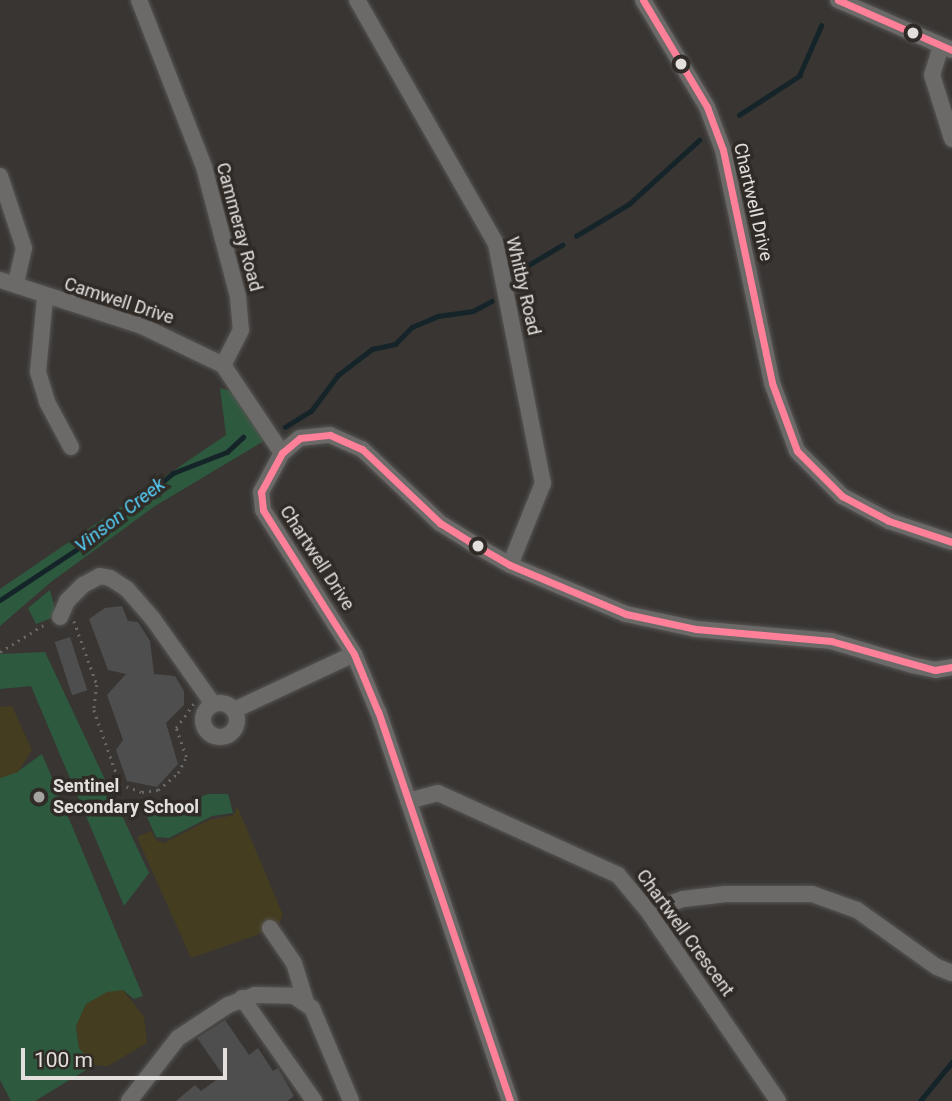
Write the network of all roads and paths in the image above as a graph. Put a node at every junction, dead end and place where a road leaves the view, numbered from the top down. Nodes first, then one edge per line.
1 (139, 0) edge
2 (357, 0) edge
3 (643, 0) edge
4 (838, 0) edge
5 (947, 48) edge
6 (952, 139) edge
7 (0, 176) edge
8 (8, 282) edge
9 (45, 298) junction
10 (223, 365) junction
11 (71, 447) dead end
12 (282, 453) junction
13 (952, 542) edge
14 (510, 565) junction
15 (67, 601) junction
16 (60, 617) joint
17 (0, 652) edge
18 (354, 654) junction
19 (952, 667) edge
20 (210, 699) junction
21 (234, 710) junction
22 (408, 801) junction
23 (648, 911) junction
24 (270, 928) dead end
25 (952, 973) edge
26 (242, 998) junction
27 (305, 1000) junction
28 (129, 1101) edge
29 (314, 1101) edge
30 (351, 1101) edge
31 (510, 1101) edge
32 (778, 1101) edge

1 - 10 street, Cammeray Road
2 - 14 street, Whitby Road
3 - 13 street, Chartwell Drive
4 - 5 street
5 - 6 street
7 - 8 street
8 - 9 street, Camwell Drive
9 - 10 street, Camwell Drive
9 - 11 street
10 - 12 street
12 - 14 street
12 - 18 street, Chartwell Drive
14 - 19 street
15 - 16 street
15 - 20 street
15 - 20 path
16 - 17 path
18 - 21 street
18 - 22 street, Chartwell Drive
20 - 21 street
20 - 21 street
22 - 23 street, Chartwell Crescent
22 - 31 street, Chartwell Drive
23 - 25 street
23 - 32 street, Chartwell Crescent
24 - 27 street
26 - 27 street
26 - 28 street
26 - 29 street
27 - 30 street

